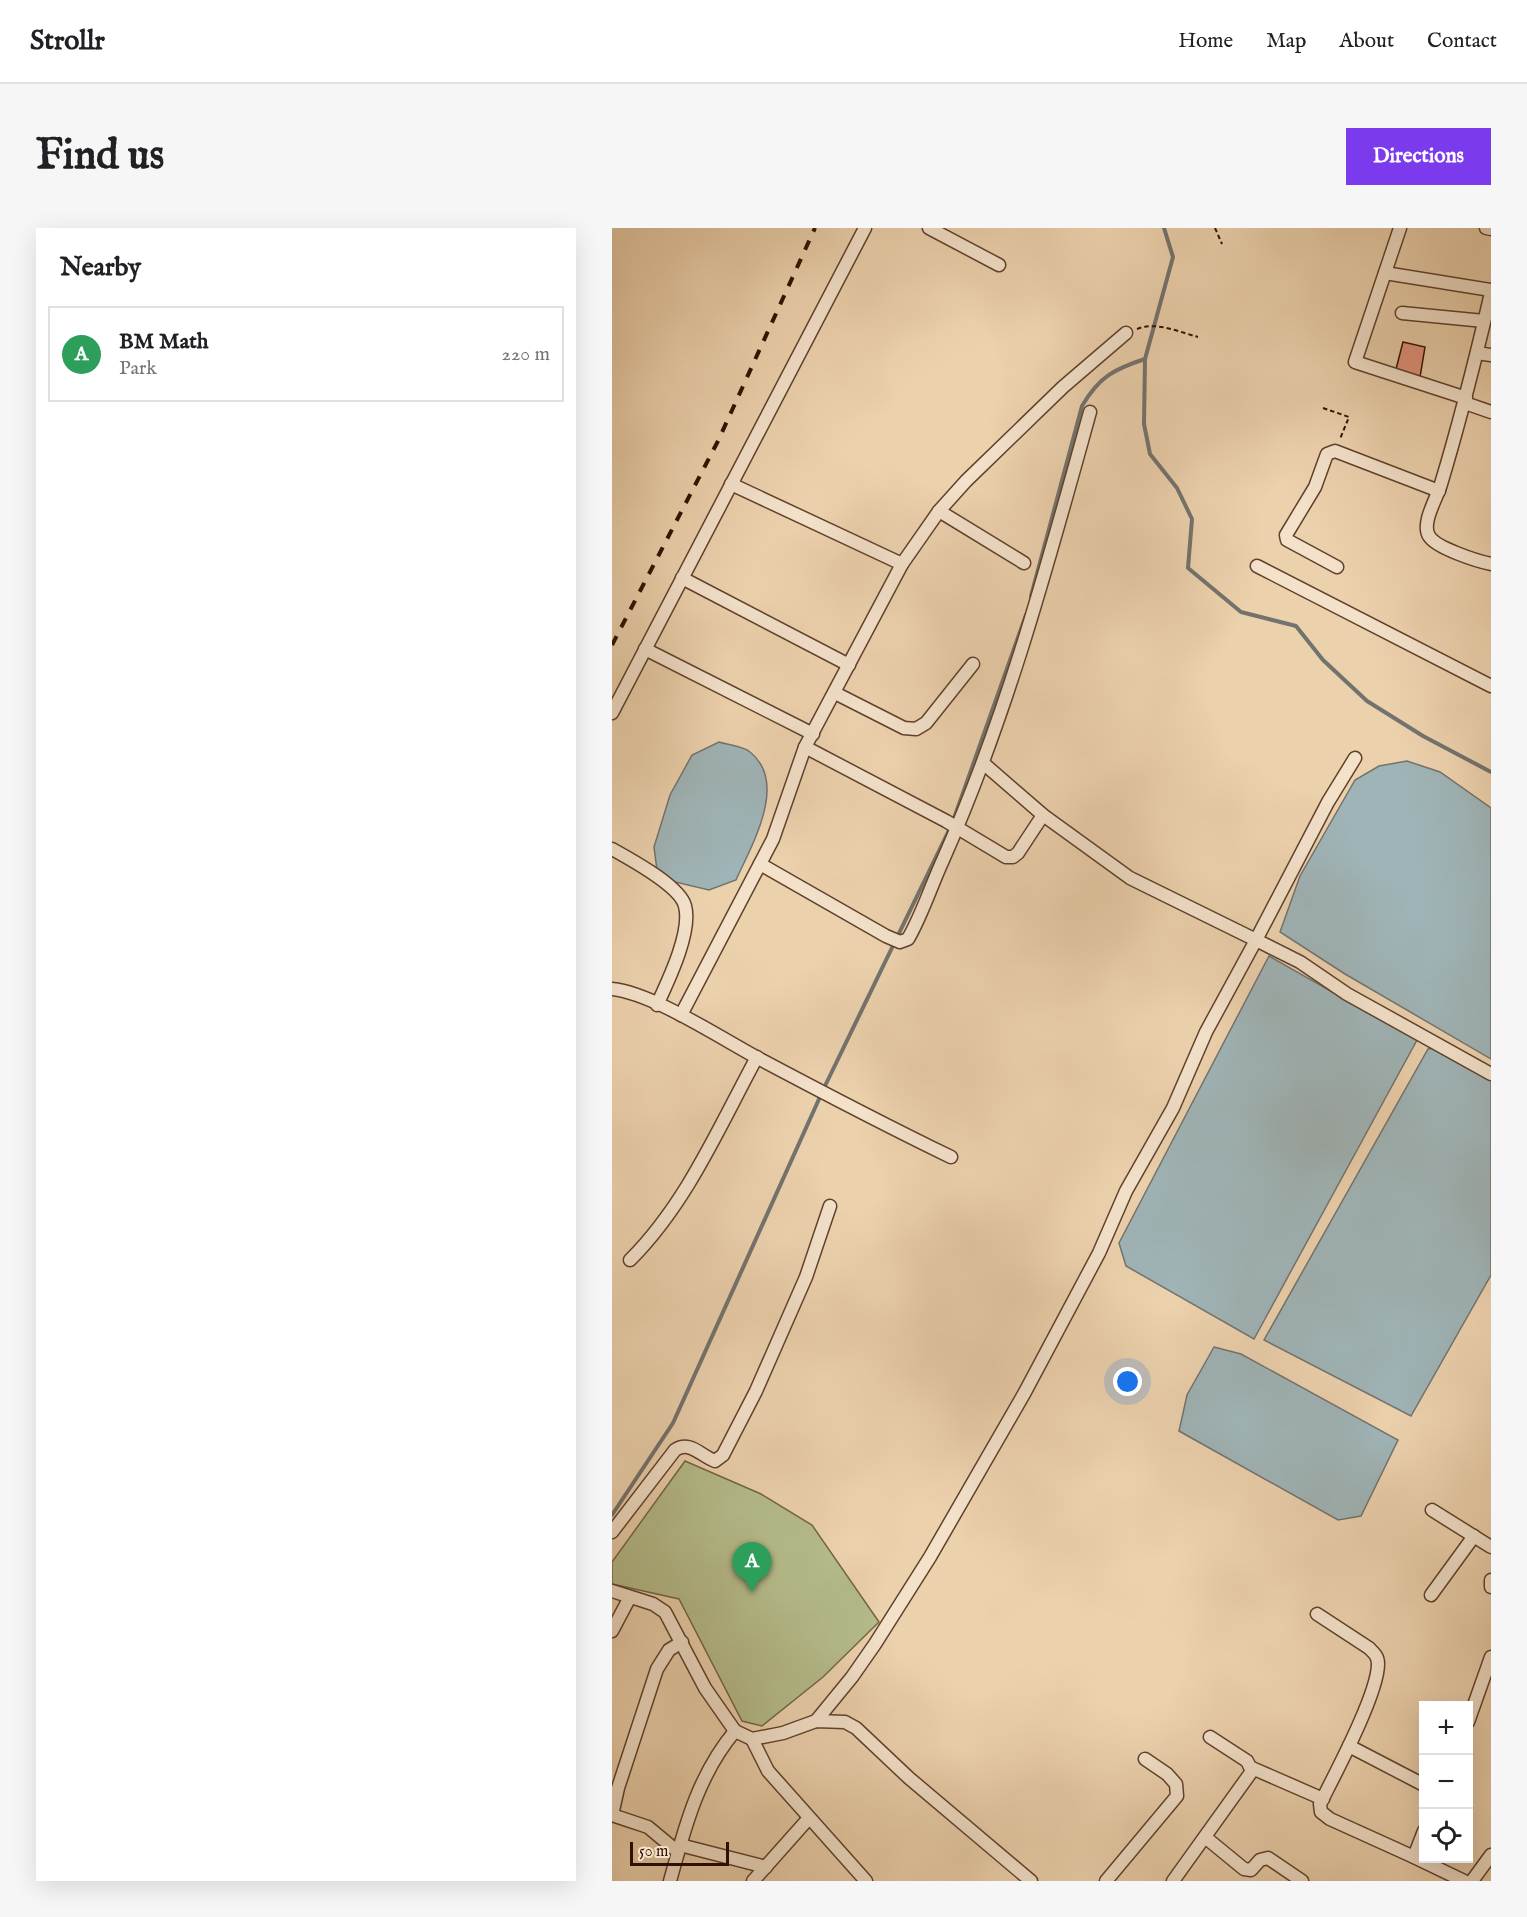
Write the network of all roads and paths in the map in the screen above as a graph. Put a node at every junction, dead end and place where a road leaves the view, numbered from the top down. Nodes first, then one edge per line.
1 (865, 228) edge
2 (929, 228) edge
3 (1215, 228) edge
4 (1400, 228) edge
5 (1486, 228) edge
6 (1491, 228) edge
7 (1222, 244) dead end
8 (999, 266) dead end
9 (1385, 273) junction
10 (1491, 291) edge
11 (1402, 313) dead end
12 (1485, 321) junction
13 (1126, 333) joint
14 (1198, 337) dead end
15 (1477, 353) junction
16 (1491, 356) edge
17 (1466, 401) junction
18 (1323, 408) dead end
19 (1090, 412) dead end
20 (1491, 412) edge
21 (1335, 451) junction
22 (731, 484) junction
23 (1439, 491) junction
24 (939, 511) junction
25 (1024, 563) dead end
26 (902, 564) junction
27 (1491, 564) edge
28 (1257, 566) dead end
29 (1337, 567) dead end
30 (682, 578) junction
31 (645, 650) junction
32 (973, 664) dead end
33 (849, 665) junction
34 (1491, 686) edge
35 (835, 693) junction
36 (612, 713) edge
37 (813, 734) junction
38 (806, 747) junction
39 (1355, 758) dead end
40 (983, 763) junction
41 (1043, 815) junction
42 (952, 825) junction
43 (612, 849) edge
44 (760, 864) junction
45 (1256, 940) junction
46 (612, 989) edge
47 (657, 1005) junction
48 (681, 1015) junction
49 (757, 1057) junction
50 (1491, 1074) edge
51 (951, 1158) dead end
52 (830, 1206) dead end
53 (630, 1260) dead end
54 (1432, 1510) dead end
55 (612, 1532) edge
56 (1473, 1536) junction
57 (1491, 1547) edge
58 (1491, 1580) edge
59 (1491, 1587) edge
60 (612, 1591) edge
61 (1431, 1595) dead end
62 (630, 1597) junction
63 (1317, 1614) dead end
64 (612, 1631) edge
65 (682, 1642) junction
66 (1491, 1657) edge
67 (1473, 1708) edge
68 (816, 1721) junction
69 (735, 1731) junction
70 (1210, 1737) dead end
71 (752, 1739) junction
72 (1349, 1746) junction
73 (1145, 1759) dead end
74 (1252, 1768) junction
75 (1419, 1782) edge
76 (1323, 1799) junction
77 (612, 1815) edge
78 (809, 1818) junction
79 (1205, 1837) junction
80 (1419, 1844) edge
81 (679, 1848) junction
82 (1491, 1855) edge
83 (1414, 1857) junction
84 (766, 1867) junction
85 (670, 1881) edge
86 (753, 1881) edge
87 (866, 1881) edge
88 (1031, 1881) edge
89 (1106, 1881) edge
90 (1173, 1881) edge
91 (1302, 1881) edge
92 (1464, 1881) edge
93 (1472, 1881) edge

1 - 22 street
2 - 8 street
3 - 7 path
4 - 9 street
5 - 6 street
9 - 10 street
9 - 17 street
10 - 12 street
11 - 12 street
12 - 15 street
13 - 14 path
13 - 24 street
15 - 16 street
15 - 17 street
17 - 20 street
17 - 23 street
18 - 21 path
19 - 40 street
21 - 23 street
21 - 29 street
22 - 26 street
22 - 30 street
23 - 27 street
24 - 25 street
24 - 26 street
26 - 33 street
28 - 34 street
30 - 31 street
30 - 33 street
31 - 36 street
31 - 37 street
32 - 35 street
33 - 35 street
35 - 37 street
37 - 38 street
38 - 42 street
38 - 44 street
39 - 45 street
40 - 41 street
40 - 42 street
41 - 42 street
41 - 45 street
42 - 44 street
43 - 47 street
44 - 48 street
45 - 50 street
45 - 68 street
46 - 47 street
47 - 48 street
48 - 49 street
49 - 51 street
49 - 53 street
52 - 55 street
54 - 56 street
56 - 57 street
56 - 61 street
58 - 59 street
60 - 62 street
62 - 64 street
62 - 65 street
63 - 72 street
65 - 69 street
65 - 77 street
66 - 67 street
68 - 71 street
68 - 88 street
69 - 71 street
69 - 81 street
70 - 74 street
71 - 78 street
72 - 75 street
72 - 76 street
73 - 89 street
74 - 76 street
74 - 79 street
76 - 83 street
77 - 81 street
78 - 84 street
78 - 87 street
79 - 90 street
79 - 91 street
80 - 83 street
81 - 84 street
81 - 85 street
82 - 93 street
83 - 92 street
84 - 86 street

